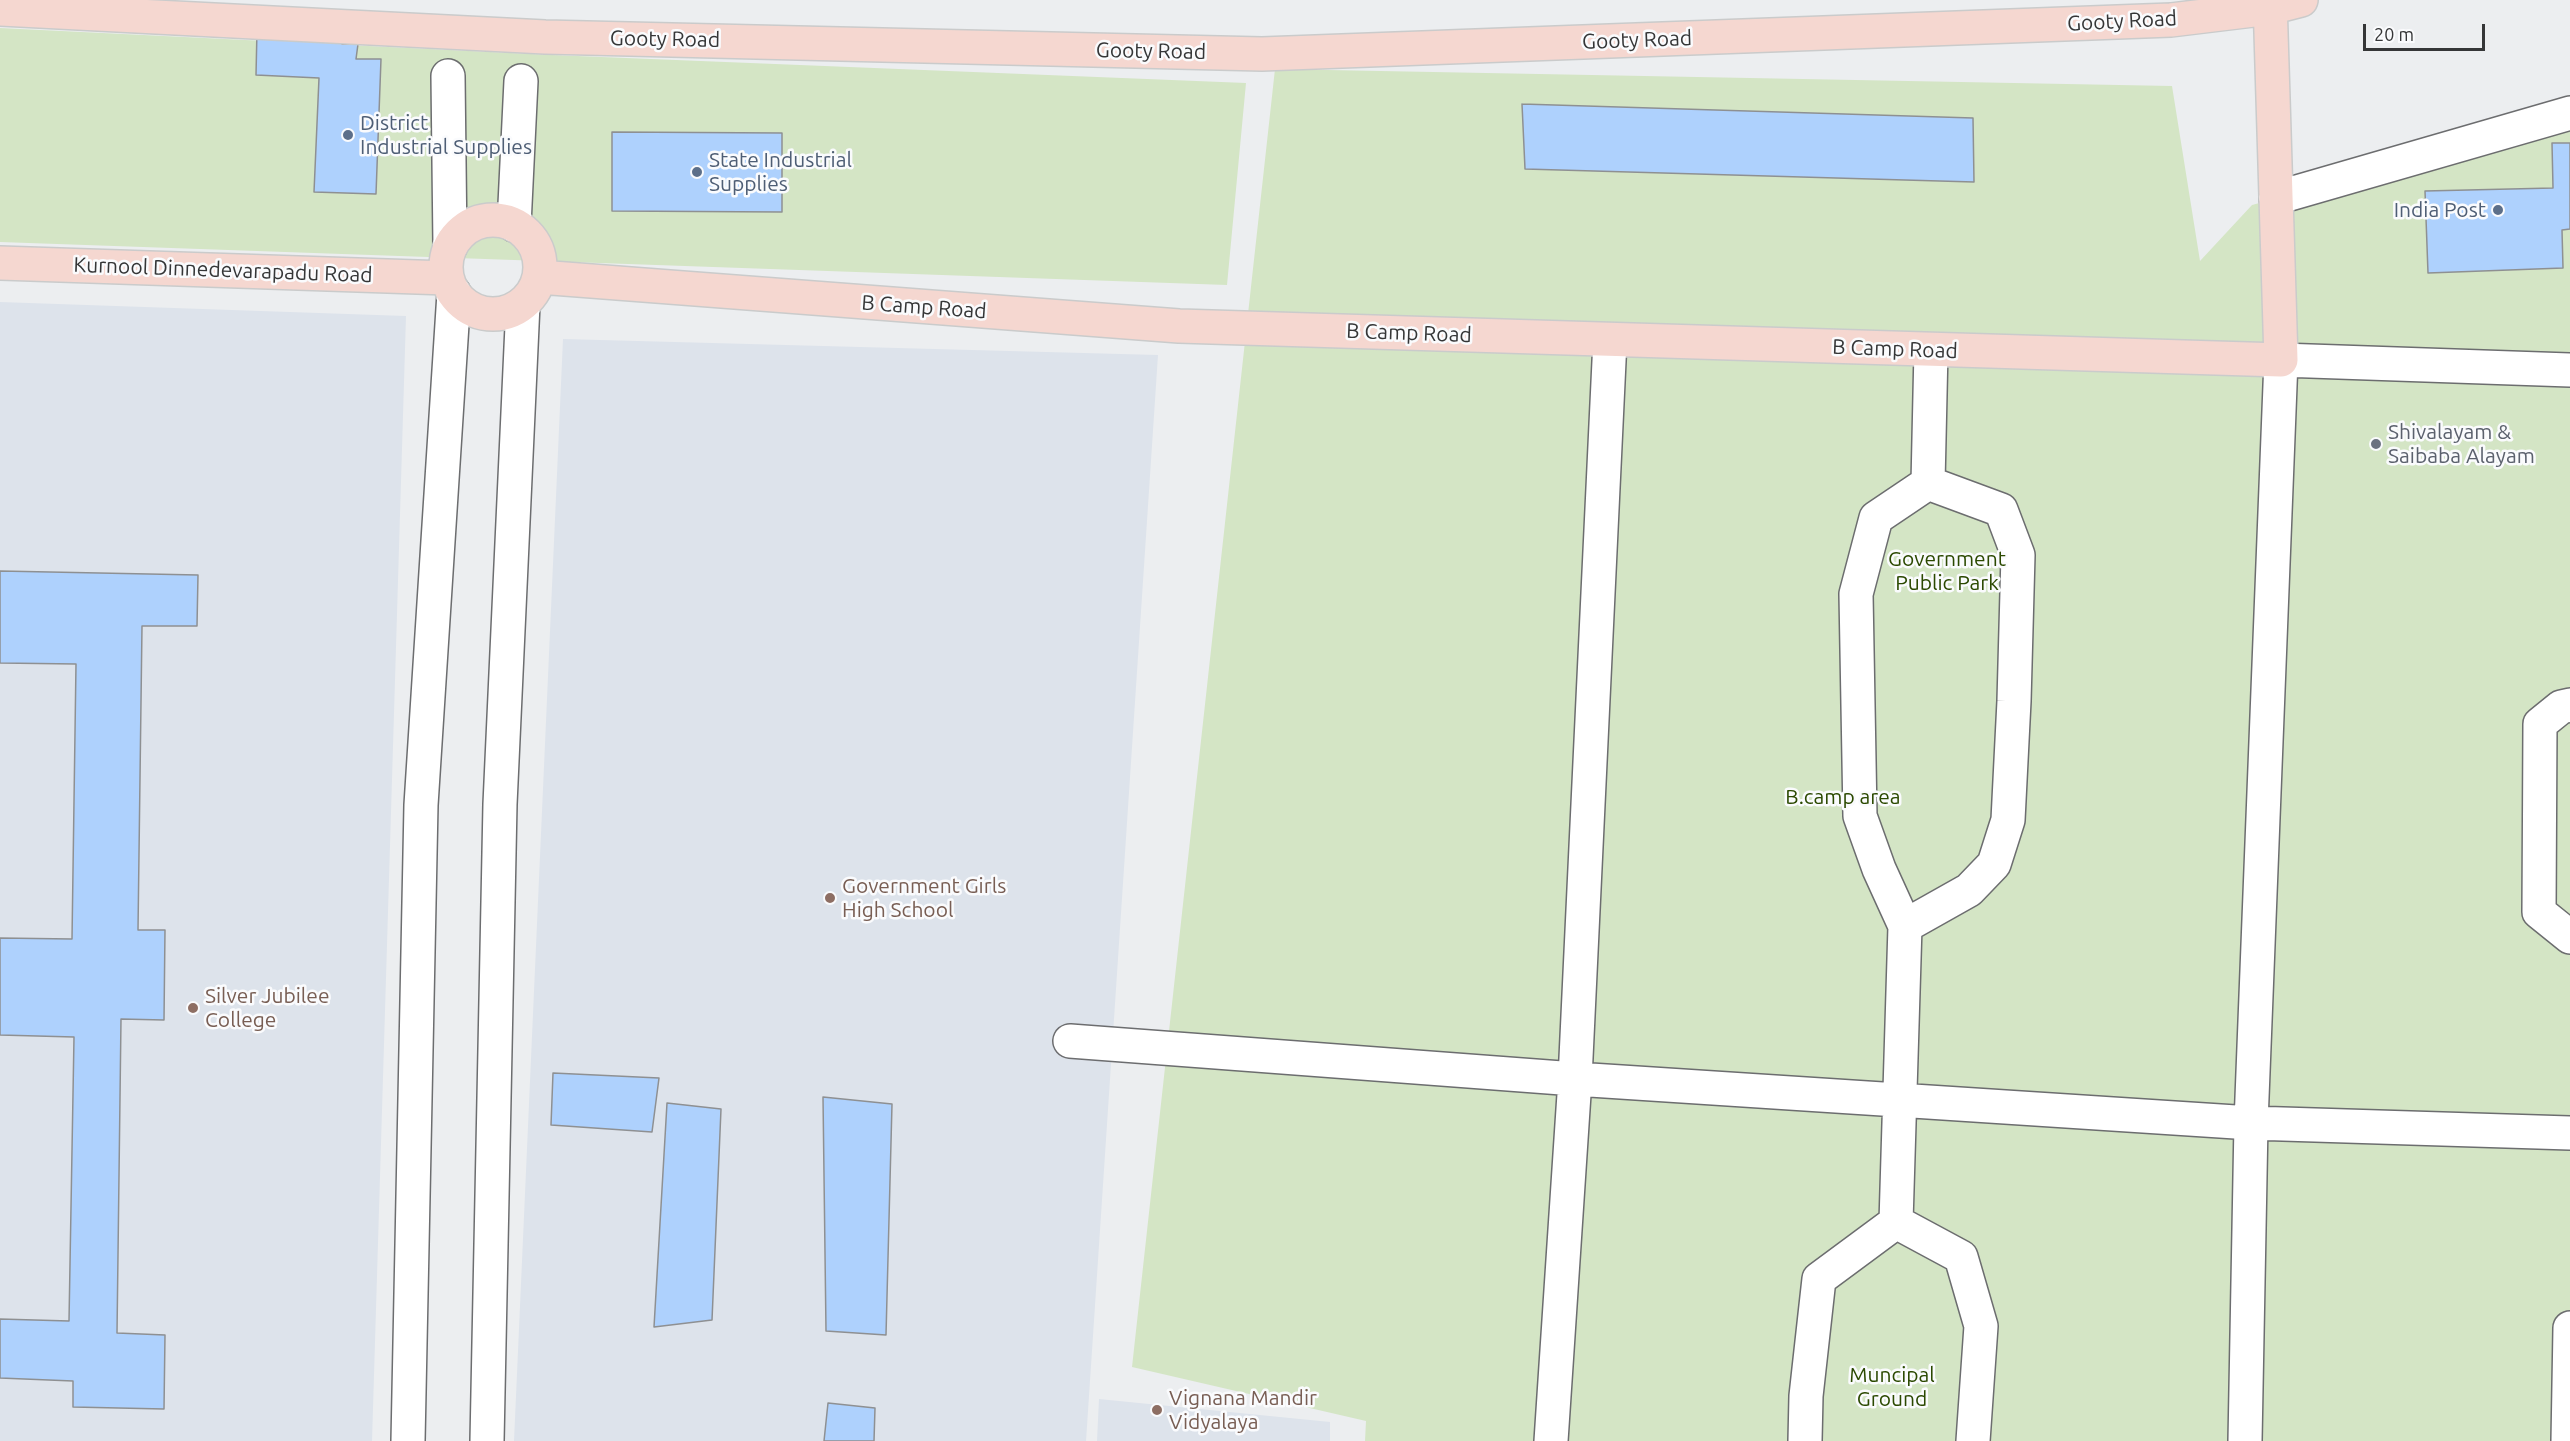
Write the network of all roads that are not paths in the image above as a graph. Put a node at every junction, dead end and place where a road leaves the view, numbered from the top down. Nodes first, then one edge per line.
1 (2280, 3) edge
2 (0, 9) edge
3 (2172, 10) edge
4 (447, 76) dead end
5 (521, 81) dead end
6 (2570, 113) edge
7 (2276, 198) junction
8 (514, 225) junction
9 (0, 263) edge
10 (450, 273) junction
11 (531, 290) junction
12 (1610, 340) junction
13 (1931, 350) junction
14 (2281, 360) junction
15 (2570, 370) edge
16 (1928, 483) junction
17 (2570, 705) edge
18 (1905, 926) junction
19 (2570, 937) edge
20 (1070, 1041) dead end
21 (1575, 1079) junction
22 (1900, 1100) junction
23 (2251, 1123) junction
24 (2570, 1133) edge
25 (1896, 1222) junction
26 (2570, 1328) edge
27 (408, 1441) edge
28 (487, 1441) edge
29 (1551, 1441) edge
30 (1805, 1441) edge
31 (1973, 1441) edge
32 (2245, 1441) edge
33 (2568, 1441) edge

1 - 3 main road, Gooty Road
1 - 7 main road
2 - 3 main road, Gooty Road
4 - 10 street
5 - 8 street
6 - 7 street
7 - 14 main road
8 - 10 main road
8 - 11 main road
9 - 10 main road, Kurnool Dinnedevarapadu Road
10 - 11 main road
10 - 27 street
11 - 12 main road, B Camp Road
11 - 28 street
12 - 13 main road, B Camp Road
12 - 21 street
13 - 14 main road, B Camp Road
13 - 16 street
14 - 15 street
14 - 23 street
16 - 18 street
16 - 18 street
17 - 19 street
18 - 22 street
20 - 21 street
21 - 22 street
21 - 29 street
22 - 23 street
22 - 25 street
23 - 24 street
23 - 32 street
25 - 30 street
25 - 31 street
26 - 33 street

